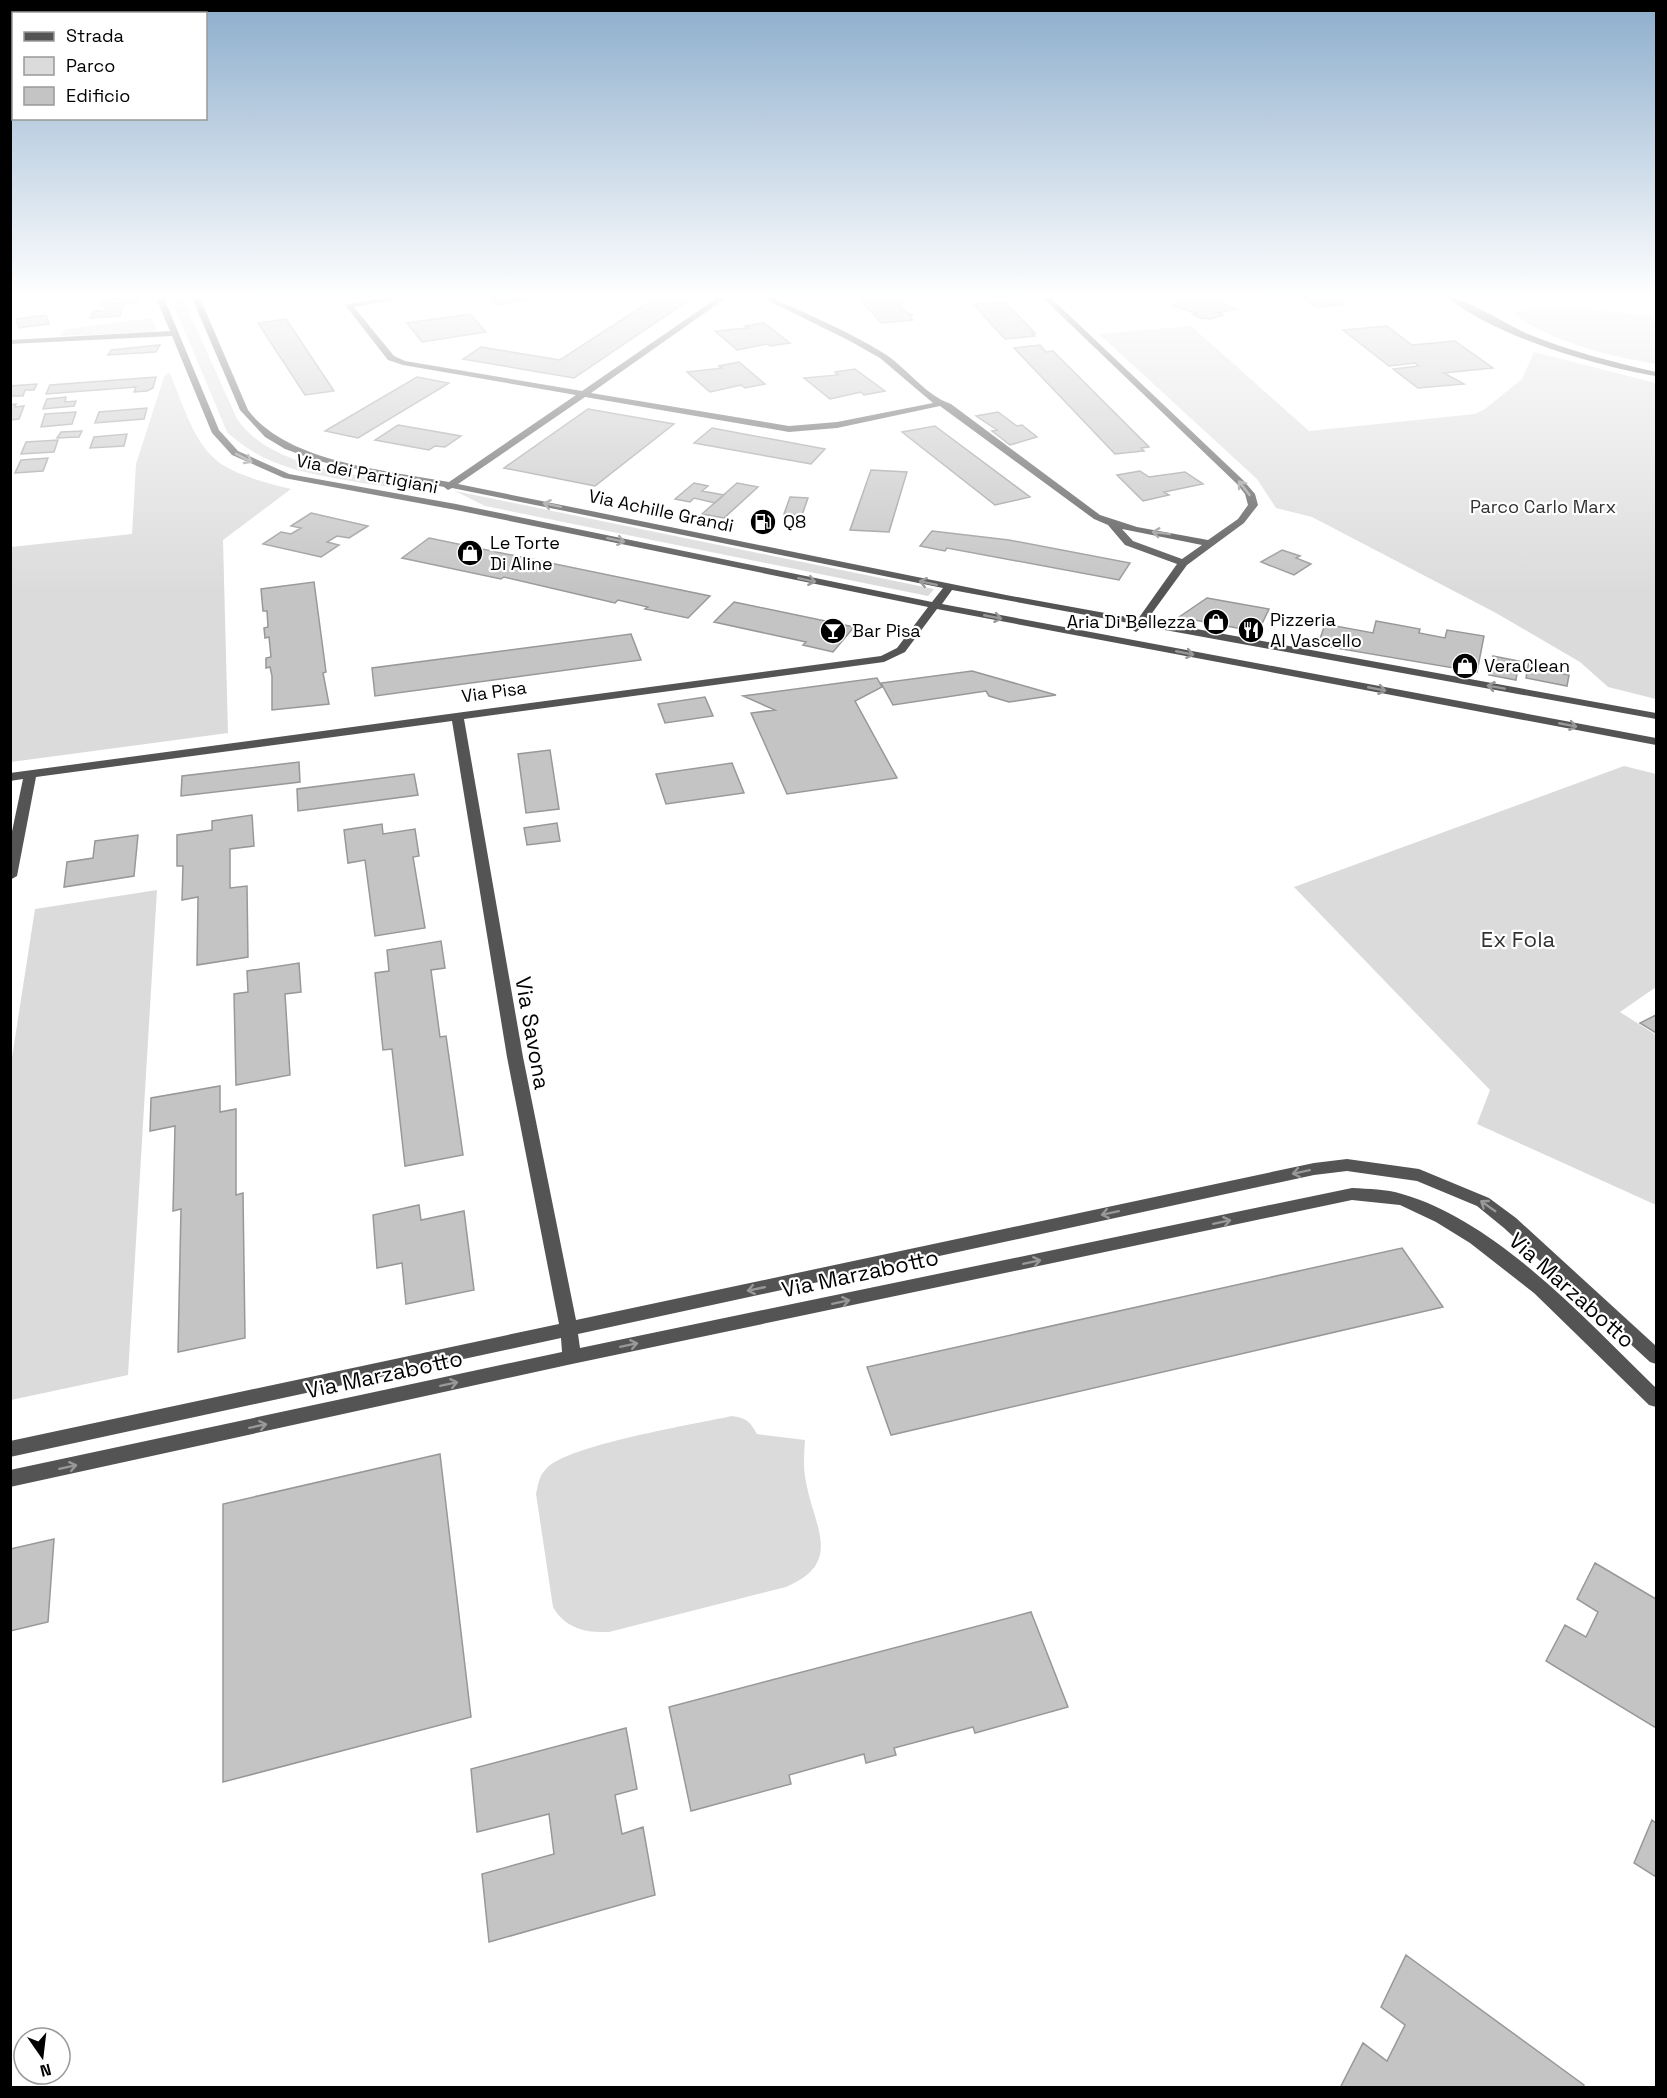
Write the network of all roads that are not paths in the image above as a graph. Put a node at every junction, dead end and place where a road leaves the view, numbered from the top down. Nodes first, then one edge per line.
1 (200, 396) edge
2 (238, 396) edge
3 (579, 396) edge
4 (593, 396) edge
5 (929, 396) edge
6 (1151, 396) edge
7 (938, 404) junction
8 (447, 487) junction
9 (374, 492) junction
10 (456, 507) junction
11 (1113, 525) junction
12 (1208, 543) junction
13 (1183, 563) junction
14 (949, 587) junction
15 (936, 606) junction
16 (1140, 623) junction
17 (1128, 642) junction
18 (457, 715) junction
19 (1656, 716) edge
20 (1656, 742) edge
21 (30, 775) junction
22 (10, 777) edge
23 (10, 876) edge
24 (568, 1330) junction
25 (572, 1357) junction
26 (1656, 1357) edge
27 (1656, 1400) edge
28 (10, 1449) edge
29 (10, 1479) edge

1 -> 9 street, Via dei Partigiani
2 - 8 street, Via dei Partigiani
3 - 8 street
4 - 7 street
5 - 7 street
12 -> 6 street
7 - 11 street
8 - 9 street
8 - 10 street
14 -> 8 street, Via Achille Grandi
9 - 10 street, Via dei Partigiani
10 -> 15 street, Via Achille Grandi
12 -> 11 street
11 - 13 street
12 - 13 street
13 - 16 street
14 - 15 street, Via Pisa
14 - 16 street, Via Achille Grandi
15 -> 17 street, Via Achille Grandi
15 - 18 street, Via Pisa
16 - 17 street
19 -> 16 street, Via Achille Grandi
17 -> 20 street, Via Achille Grandi
18 - 21 street, Via Pisa
18 - 24 street, Via Savona
21 - 22 street, Via Pisa
21 - 23 street
24 - 25 street, Via Savona
26 -> 24 street, Via Marzabotto
24 - 28 street, Via Marzabotto
25 -> 27 street, Via Marzabotto
29 -> 25 street, Via Marzabotto

